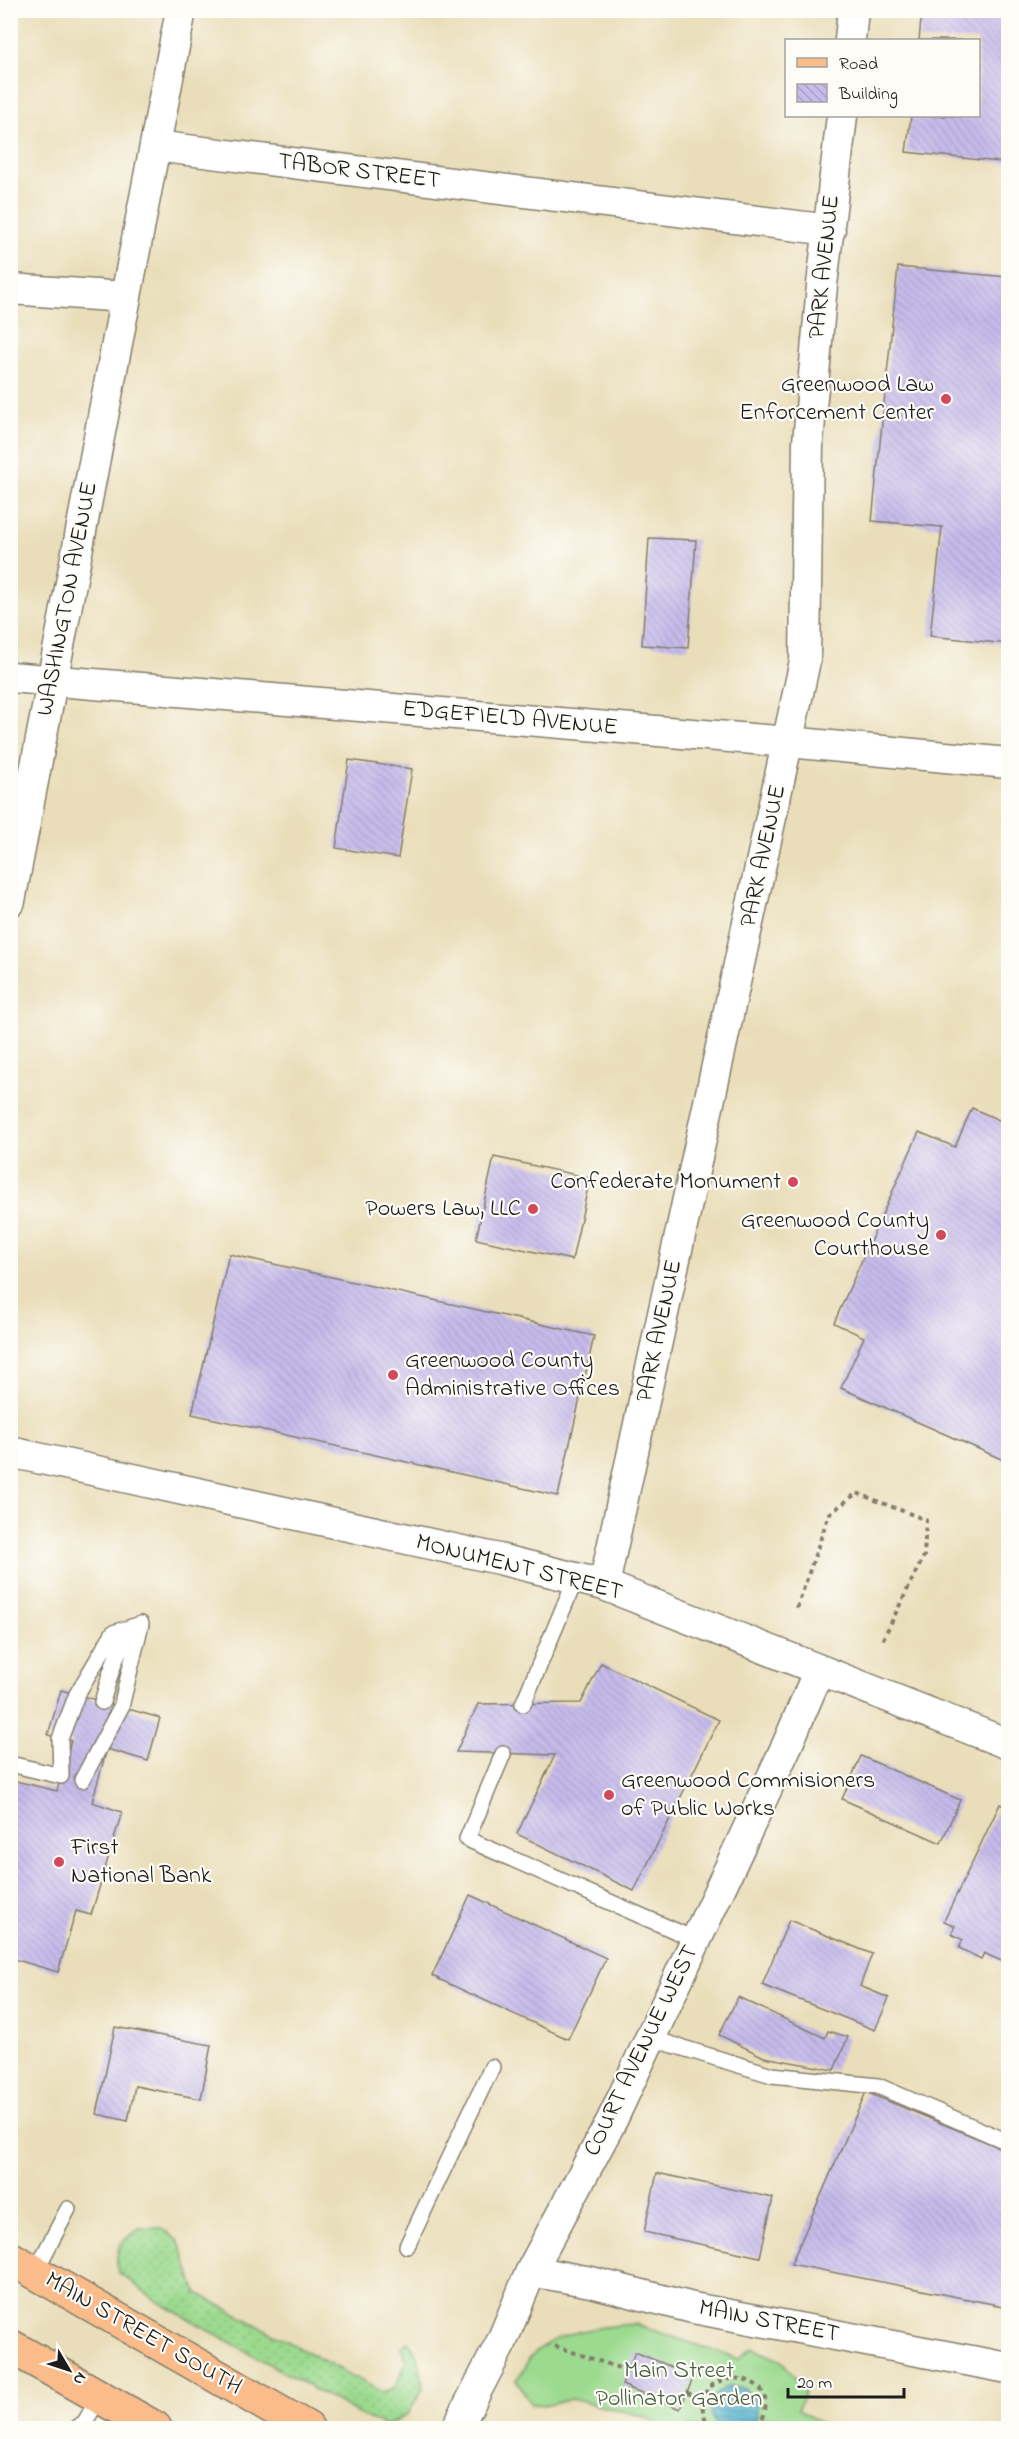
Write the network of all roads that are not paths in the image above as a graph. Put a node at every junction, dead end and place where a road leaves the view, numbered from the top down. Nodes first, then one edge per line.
1 (181, 10) edge
2 (853, 10) edge
3 (850, 39) edge
4 (842, 117) edge
5 (155, 146) junction
6 (830, 230) junction
7 (10, 288) edge
8 (126, 297) junction
9 (10, 677) edge
10 (52, 681) junction
11 (789, 742) junction
12 (1008, 763) edge
13 (10, 901) edge
14 (10, 1452) edge
15 (590, 1582) junction
16 (141, 1624) junction
17 (819, 1670) junction
18 (102, 1702) dead end
19 (523, 1704) dead end
20 (1008, 1744) edge
21 (503, 1754) dead end
22 (10, 1764) edge
23 (82, 1780) dead end
24 (696, 1940) junction
25 (650, 2038) junction
26 (492, 2067) dead end
27 (1008, 2142) edge
28 (68, 2209) dead end
29 (407, 2246) dead end
30 (23, 2265) edge
31 (531, 2271) junction
32 (10, 2346) edge
33 (1008, 2368) edge
34 (100, 2396) junction
35 (77, 2428) edge
36 (155, 2428) edge
37 (307, 2428) edge
38 (457, 2428) edge

1 - 5 street
2 - 3 street
4 - 6 street, PARK AVENUE
5 - 6 street, TABOR STREET
5 - 8 street
6 - 11 street, PARK AVENUE
7 - 8 street
8 - 10 street, WASHINGTON AVENUE
9 - 10 street, EDGEFIELD AVENUE
10 - 11 street, EDGEFIELD AVENUE
10 - 13 street, WASHINGTON AVENUE
11 - 12 street, EDGEFIELD AVENUE
11 - 15 street, PARK AVENUE
14 - 15 street, MONUMENT STREET
15 - 17 street, MONUMENT STREET
15 - 19 lane
16 - 18 lane
16 - 22 lane
16 - 23 lane
17 - 20 street, MONUMENT STREET
17 - 24 street, COURT AVENUE WEST
21 - 24 lane
24 - 25 street, COURT AVENUE WEST
25 - 27 lane
25 - 31 street, COURT AVENUE WEST
26 - 29 lane
28 - 30 lane
30 - 37 main road, MAIN STREET SOUTH
31 - 33 street, MAIN STREET
31 - 38 street, COURT AVENUE WEST
32 - 34 main road
34 - 35 lane
34 - 36 main road

